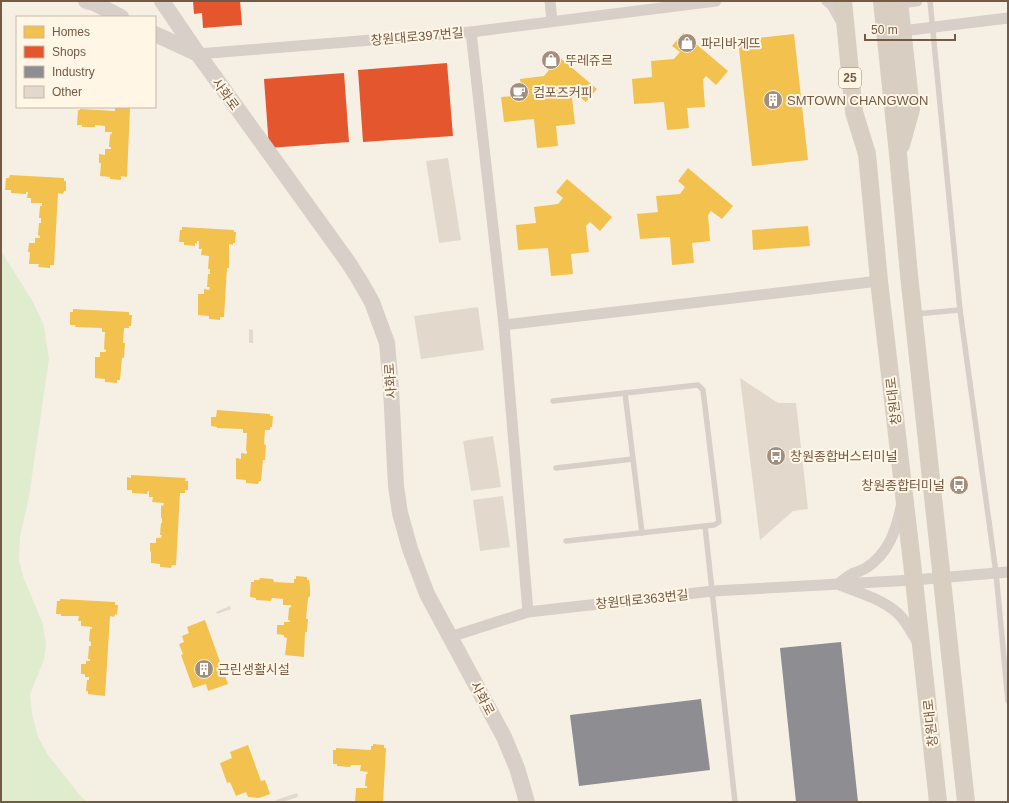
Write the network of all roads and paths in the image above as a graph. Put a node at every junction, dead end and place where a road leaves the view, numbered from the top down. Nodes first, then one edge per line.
1 (86, 1) edge
2 (162, 1) edge
3 (550, 1) edge
4 (716, 1) edge
5 (827, 1) edge
6 (843, 1) edge
7 (855, 1) edge
8 (882, 1) edge
9 (930, 1) edge
10 (905, 2) edge
11 (636, 6) edge
12 (119, 16) edge
13 (1008, 18) edge
14 (552, 21) junction
15 (934, 27) junction
16 (845, 28) junction
17 (902, 31) junction
18 (471, 32) junction
19 (156, 34) edge
20 (198, 54) junction
21 (867, 154) junction
22 (898, 154) junction
23 (879, 281) junction
24 (960, 310) junction
25 (913, 314) junction
26 (504, 325) junction
27 (625, 393) junction
28 (553, 401) dead end
29 (633, 459) junction
30 (556, 468) dead end
31 (904, 493) junction
32 (705, 526) junction
33 (642, 533) junction
34 (566, 541) dead end
35 (1008, 572) edge
36 (996, 573) junction
37 (942, 577) junction
38 (914, 580) junction
39 (838, 584) junction
40 (713, 591) junction
41 (528, 612) junction
42 (450, 638) junction
43 (922, 650) junction
44 (1008, 701) edge
45 (527, 802) edge
46 (735, 802) edge
47 (938, 802) edge
48 (966, 802) edge

1 - 12 main road
2 - 20 main road, 사화로
3 - 14 street
4 - 11 street, 창원대로397번길
5 - 16 street
6 - 16 main road, 창원대로 / 25
7 - 21 main road
8 - 22 main road
9 - 15 lane
10 - 17 main road
11 - 14 street, 창원대로397번길
13 - 15 street
14 - 18 street, 창원대로397번길
15 - 17 street
15 - 24 lane
16 - 21 main road, 창원대로 / 25
17 - 22 main road
18 - 20 street, 창원대로397번길
18 - 26 street
19 - 20 main road
20 - 42 main road, 사화로
21 - 23 main road, 창원대로
22 - 25 main road
23 - 26 street
23 - 31 main road, 창원대로
24 - 25 lane
24 - 36 lane
25 - 37 main road
26 - 41 street
27 - 28 lane
27 - 29 lane
27 - 32 lane
29 - 30 lane
29 - 33 lane
31 - 38 main road, 창원대로
31 - 39 street, 창원대로363번길
32 - 33 lane
32 - 40 lane
33 - 34 lane
35 - 36 street, 창원대로363번길
36 - 37 street, 창원대로363번길
36 - 44 lane
37 - 38 street, 창원대로363번길
37 - 48 main road
38 - 39 street, 창원대로363번길
38 - 43 main road, 창원대로
39 - 40 street, 창원대로363번길
39 - 43 street, 창원대로363번길
40 - 41 street, 창원대로363번길
40 - 46 lane
41 - 42 street, 창원대로363번길
42 - 45 main road, 사화로
43 - 47 main road, 창원대로

